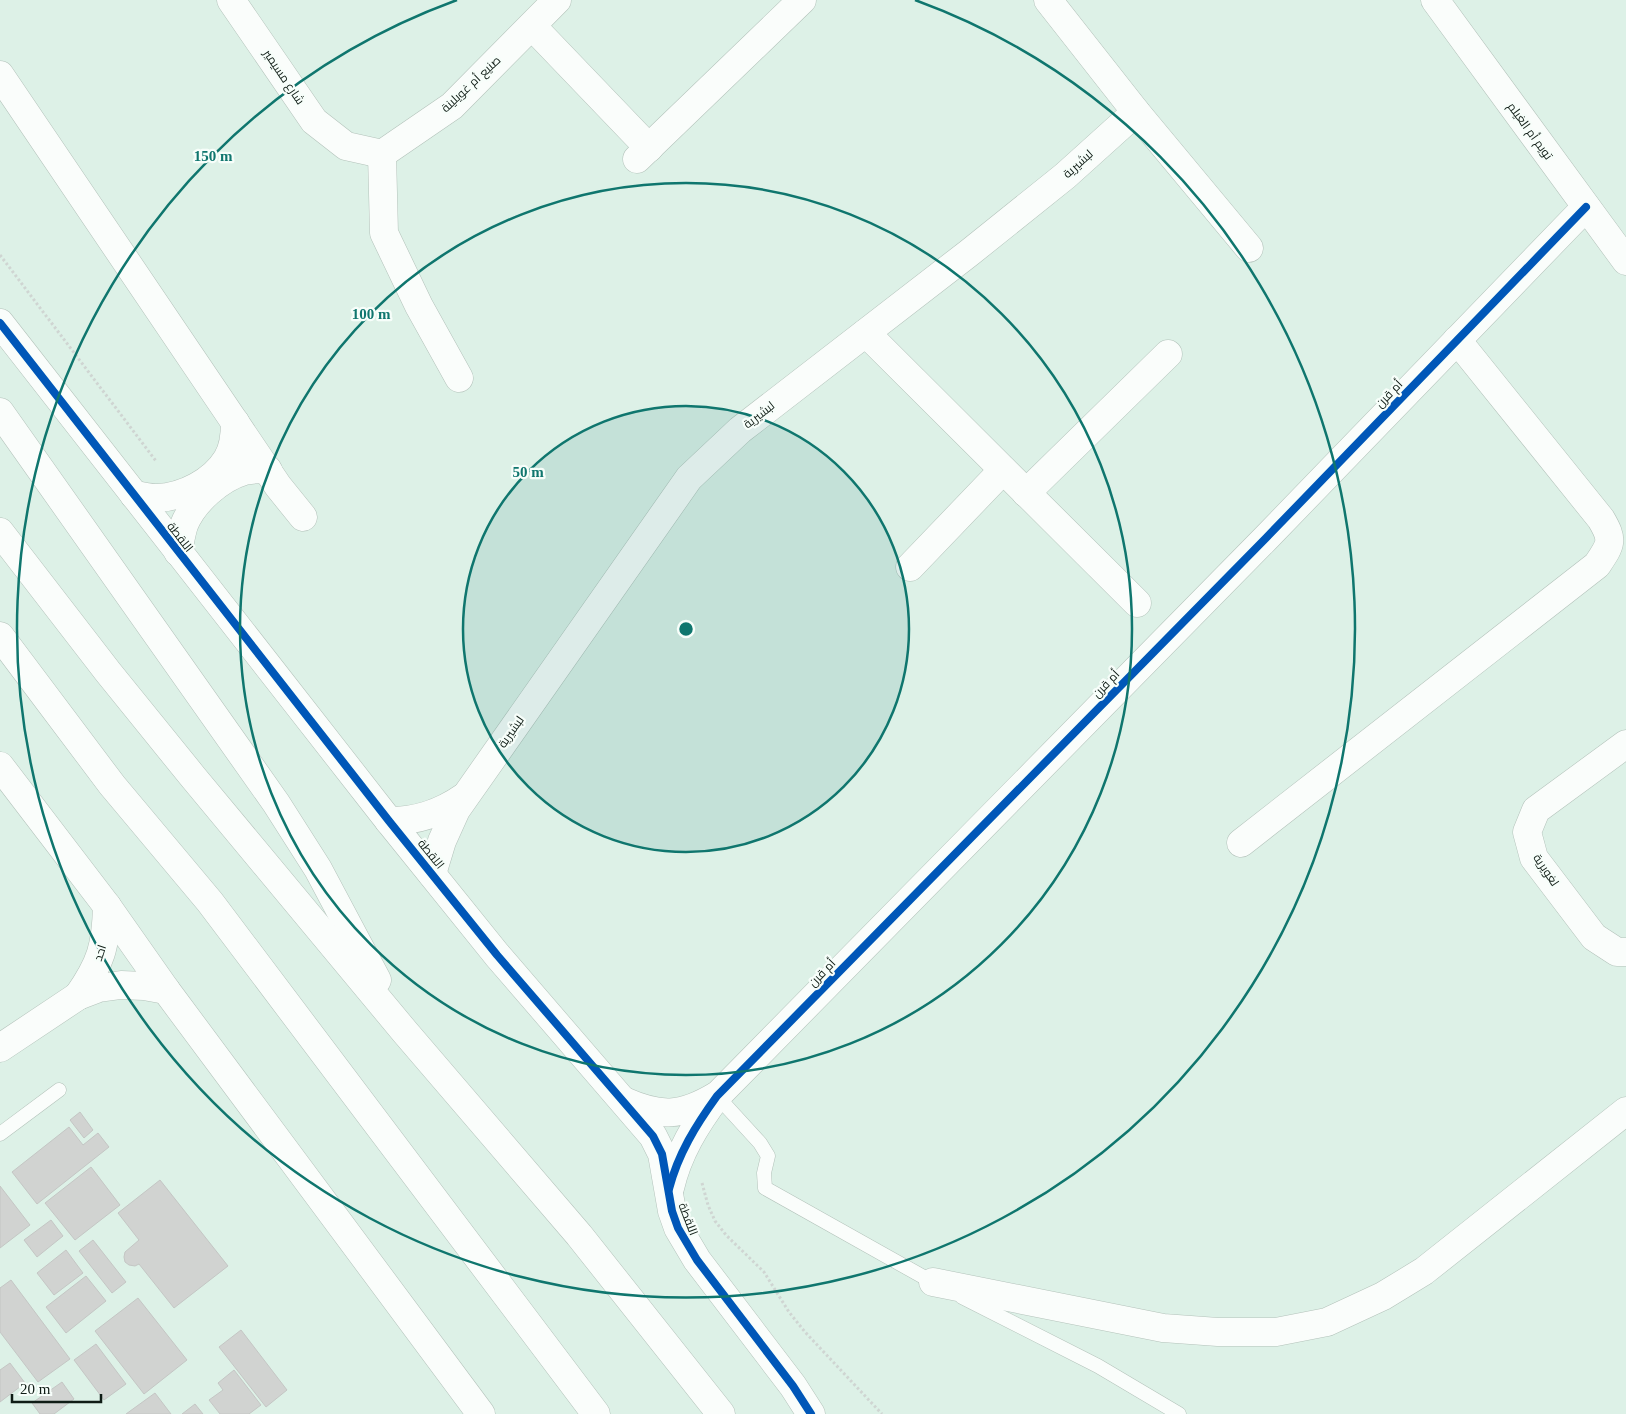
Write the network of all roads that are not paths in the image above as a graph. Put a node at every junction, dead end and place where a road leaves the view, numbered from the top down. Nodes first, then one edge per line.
1 (231, 0) edge
2 (557, 0) edge
3 (802, 0) edge
4 (1048, 0) edge
5 (1435, 0) edge
6 (532, 26) junction
7 (0, 75) edge
8 (1136, 112) junction
9 (382, 154) junction
10 (1586, 207) junction
11 (1249, 248) dead end
12 (1626, 262) edge
13 (0, 323) edge
14 (866, 333) junction
15 (1457, 340) junction
16 (1168, 354) dead end
17 (459, 378) dead end
18 (0, 412) edge
19 (236, 422) junction
20 (268, 470) junction
21 (1003, 470) junction
22 (208, 486) junction
23 (1026, 493) junction
24 (134, 495) junction
25 (303, 517) dead end
26 (0, 532) edge
27 (178, 552) junction
28 (910, 567) dead end
29 (1137, 603) dead end
30 (0, 636) edge
31 (1626, 744) edge
32 (0, 766) edge
33 (466, 796) junction
34 (389, 821) junction
35 (1241, 843) dead end
36 (432, 874) junction
37 (107, 906) junction
38 (1626, 952) edge
39 (166, 990) junction
40 (78, 996) junction
41 (405, 1032) junction
42 (0, 1048) edge
43 (59, 1090) dead end
44 (717, 1096) junction
45 (624, 1101) junction
46 (1626, 1111) edge
47 (0, 1134) edge
48 (668, 1194) junction
49 (933, 1282) junction
50 (481, 1414) edge
51 (596, 1414) edge
52 (721, 1414) edge
53 (811, 1414) edge
54 (1179, 1414) edge

1 - 9 street, شارع مسيمير
2 - 6 street, صنيع أم غويلينة
3 - 6 street
4 - 8 street
5 - 10 street, تويم أم الغيلم
6 - 9 street, صنيع أم غويلينة
7 - 19 street
8 - 11 street
8 - 14 street, لبشيرية
9 - 17 street
10 - 12 street, تويم أم الغيلم
10 - 15 street, أم قرن
13 - 24 street, اللقطة
14 - 21 street
14 - 33 street, لبشيرية
15 - 35 street
15 - 44 street, أم قرن
16 - 23 street
18 - 41 street
19 - 20 street
19 - 22 street
20 - 22 street
20 - 25 street
21 - 23 street
21 - 28 street
22 - 24 street
22 - 27 street
23 - 29 street
24 - 27 street, اللقطة
26 - 41 street
27 - 34 street, اللقطة
30 - 51 street
31 - 38 street, لغويرية
32 - 37 street
33 - 34 street, لبشيرية
33 - 36 street, لبشيرية
34 - 36 street, اللقطة
36 - 45 street, اللقطة
37 - 39 street
37 - 40 street, احد
39 - 40 street, احد
39 - 50 street
40 - 42 street, احد
41 - 52 street
43 - 47 lane
44 - 45 street, أم قرن
44 - 48 street, أم قرن
44 - 49 lane
45 - 48 street, اللقطة
46 - 49 street
48 - 53 street, اللقطة
49 - 54 lane

